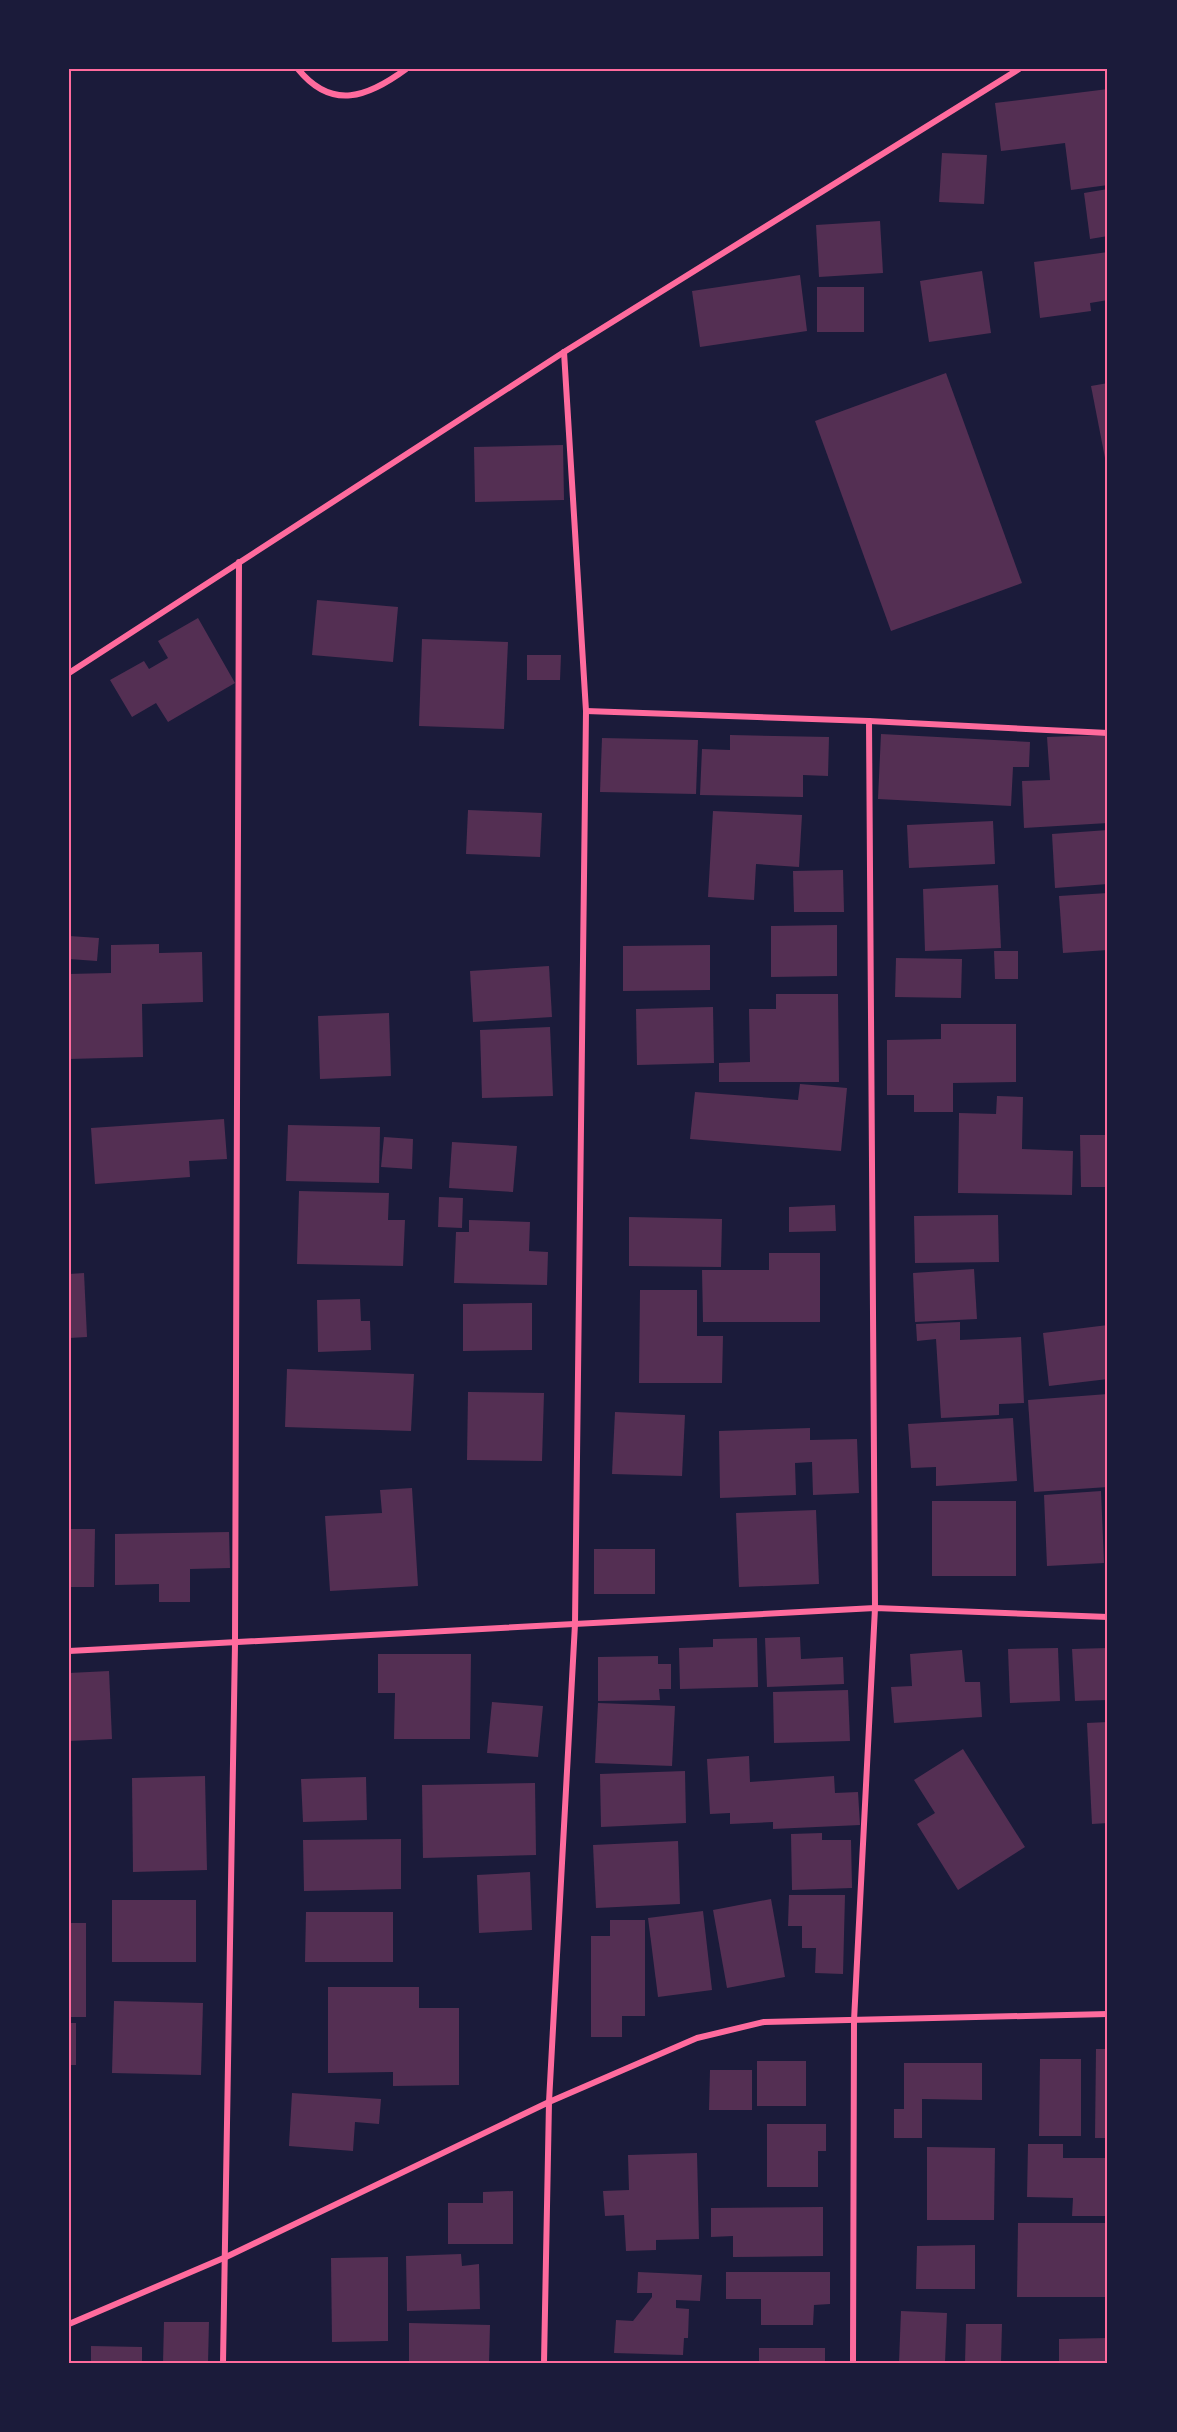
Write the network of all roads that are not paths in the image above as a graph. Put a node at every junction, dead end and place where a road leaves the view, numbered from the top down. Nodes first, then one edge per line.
1 (298, 69) edge
2 (406, 69) edge
3 (1018, 69) edge
4 (564, 352) junction
5 (239, 562) junction
6 (69, 673) edge
7 (586, 711) junction
8 (869, 721) junction
9 (1108, 733) edge
10 (875, 1608) junction
11 (1108, 1617) edge
12 (575, 1624) junction
13 (235, 1644) junction
14 (69, 1651) edge
15 (1108, 2014) edge
16 (854, 2021) junction
17 (549, 2102) junction
18 (226, 2257) junction
19 (69, 2324) edge
20 (224, 2363) edge
21 (544, 2363) edge
22 (853, 2363) edge

1 - 2 street
3 - 4 street
4 - 5 street
4 - 7 street
5 - 6 street
5 - 13 street
7 - 8 street
7 - 12 street
8 - 9 street
8 - 10 street
10 - 11 street
10 - 12 street
10 - 16 street
12 - 13 street
12 - 17 street
13 - 14 street
13 - 18 street
15 - 16 street
16 - 17 street
16 - 22 street
17 - 18 street
17 - 21 street
18 - 19 street
18 - 20 street

